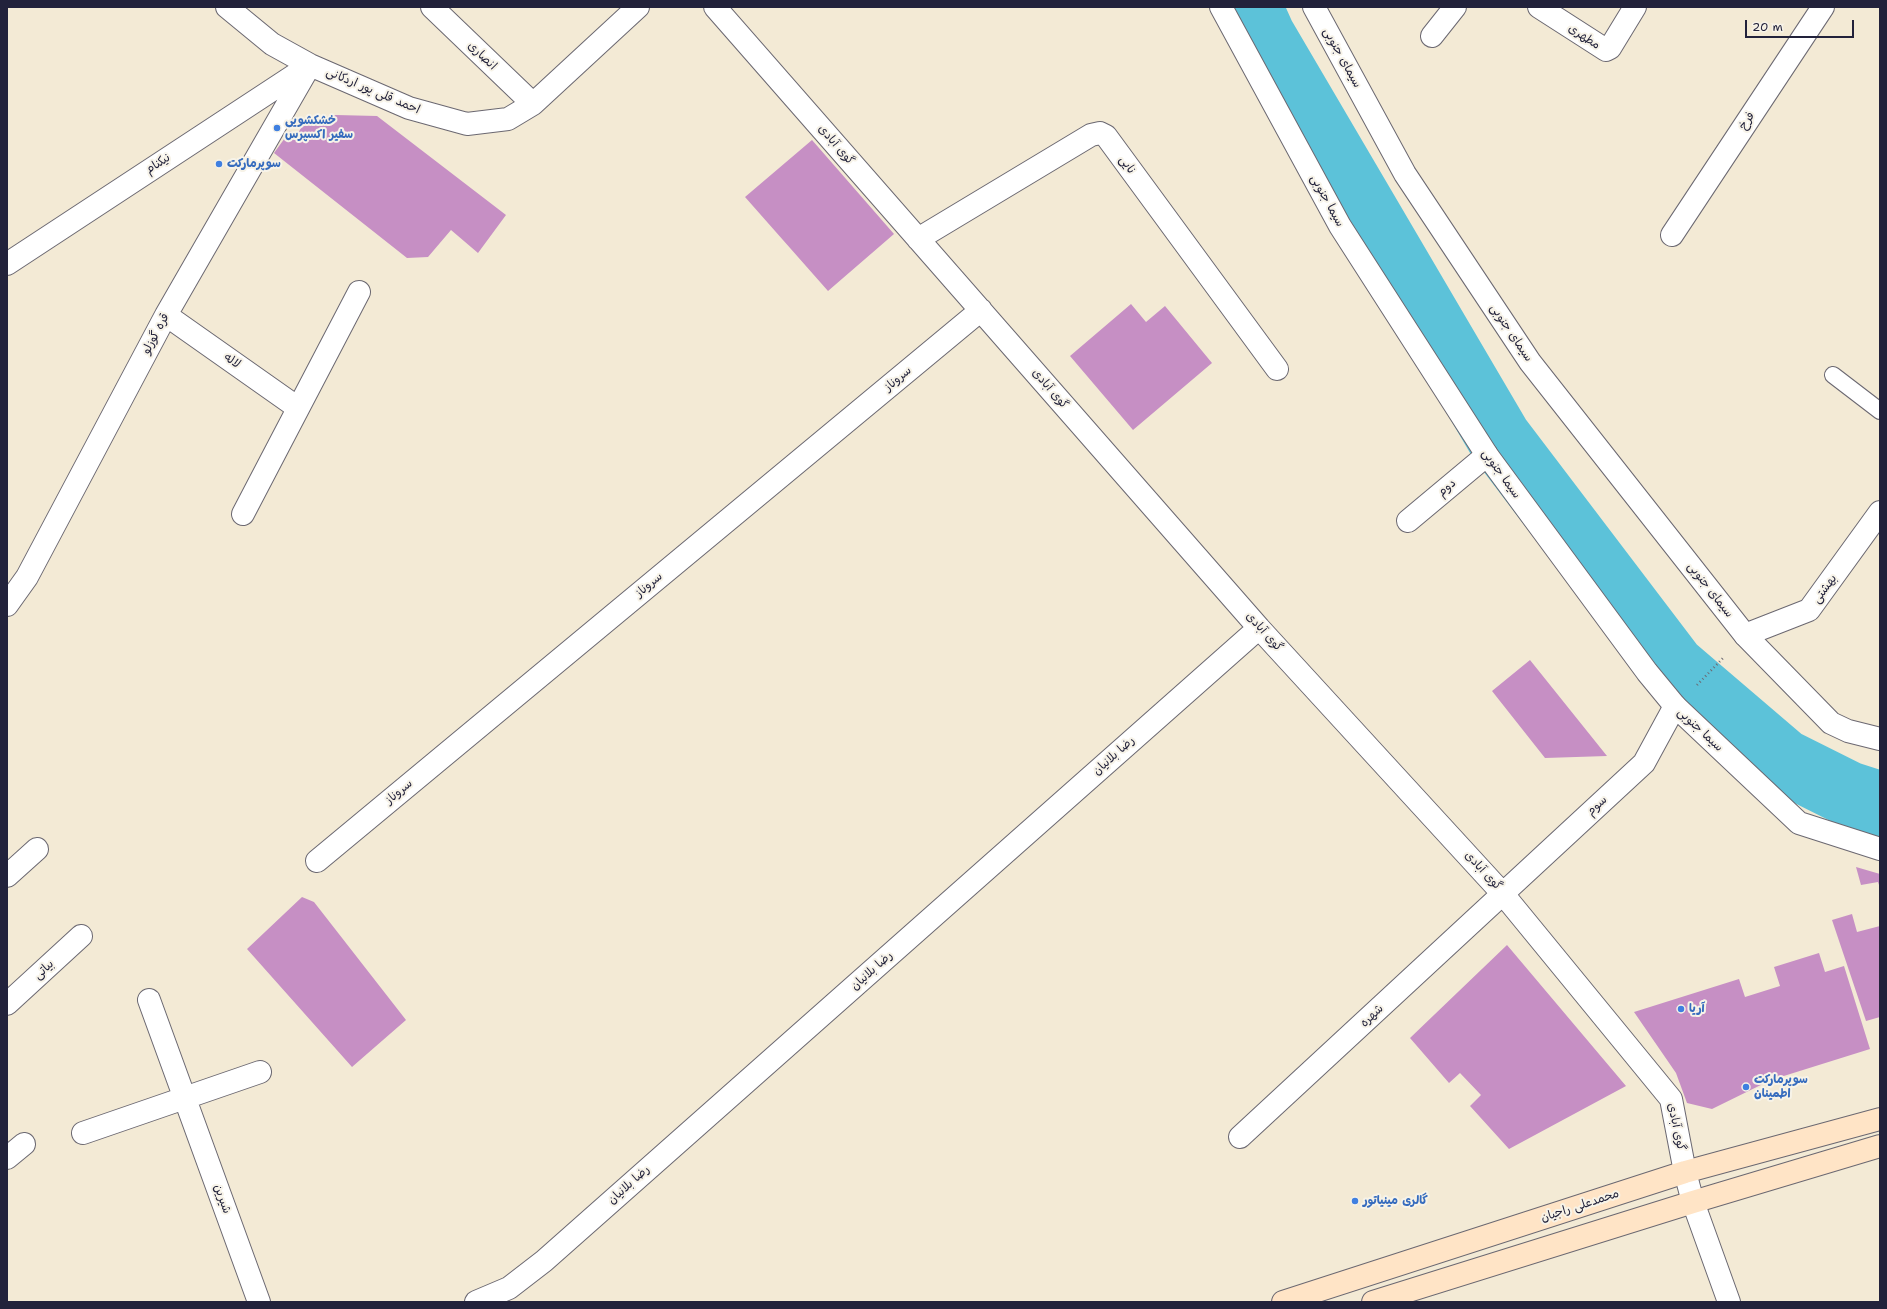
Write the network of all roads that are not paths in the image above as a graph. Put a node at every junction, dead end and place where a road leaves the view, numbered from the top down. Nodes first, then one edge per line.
1 (227, 7) edge
2 (432, 7) edge
3 (638, 7) edge
4 (715, 7) edge
5 (1221, 7) edge
6 (1314, 7) edge
7 (1455, 7) edge
8 (1539, 7) edge
9 (1635, 7) edge
10 (1823, 7) edge
11 (1432, 36) dead end
12 (310, 65) junction
13 (533, 104) junction
14 (1672, 235) dead end
15 (918, 239) junction
16 (7, 264) edge
17 (359, 292) dead end
18 (981, 310) junction
19 (166, 315) junction
20 (1277, 369) dead end
21 (1833, 375) dead end
22 (298, 408) junction
23 (1880, 410) edge
24 (1487, 455) junction
25 (1880, 512) edge
26 (244, 514) dead end
27 (1408, 521) dead end
28 (7, 606) edge
29 (1259, 628) junction
30 (1745, 635) junction
31 (1676, 706) junction
32 (1880, 739) edge
33 (37, 849) dead end
34 (1880, 849) edge
35 (317, 861) dead end
36 (7, 876) edge
37 (1503, 894) junction
38 (80, 936) dead end
39 (149, 1000) dead end
40 (7, 1004) edge
41 (260, 1072) dead end
42 (184, 1097) junction
43 (1880, 1119) edge
44 (84, 1133) dead end
45 (1240, 1137) dead end
46 (24, 1144) dead end
47 (1880, 1146) edge
48 (7, 1158) edge
49 (1686, 1172) junction
50 (1693, 1202) junction
51 (259, 1302) edge
52 (476, 1302) edge
53 (1283, 1302) edge
54 (1373, 1302) edge
55 (1730, 1302) edge

1 - 12 street, احمد قلی پور اردکانی
2 - 13 street, انصاری
3 - 13 street, احمد قلی پور اردکانی
4 - 15 street, گوی آبادی
5 - 24 street, سیما جنوبی
6 - 30 street, سیمای جنوبی
7 - 11 street
8 - 9 street, مطهری
10 - 14 street, فرخ
12 - 13 street, احمد قلی پور اردکانی
12 - 16 street, نیکنام
12 - 19 street, قره گوزلو
15 - 18 street, گوی آبادی
15 - 20 street, نایی
17 - 22 street
18 - 29 street, گوی آبادی
18 - 35 street, سروناز
19 - 22 street, لاله
19 - 28 street, قره گوزلو
21 - 23 lane
22 - 26 street
24 - 27 street, دوم
24 - 31 street, سیما جنوبی
25 - 30 street, بهشتی
29 - 37 street, گوی آبادی
29 - 52 street, رضا بلانیان
30 - 32 street
31 - 34 street, سیما جنوبی
31 - 37 street, سوم
33 - 36 street
37 - 45 street, شهره
37 - 49 street, گوی آبادی
38 - 40 street, بیاتی
39 - 42 street, شیرین
41 - 42 street
42 - 44 street
42 - 51 street, شیرین
43 - 49 main road, محمدعلی راجیان
46 - 48 street
47 - 50 main road
49 - 50 street, گوی آبادی
49 - 53 main road, محمدعلی راجیان
50 - 54 main road
50 - 55 street, گوی آبادی

